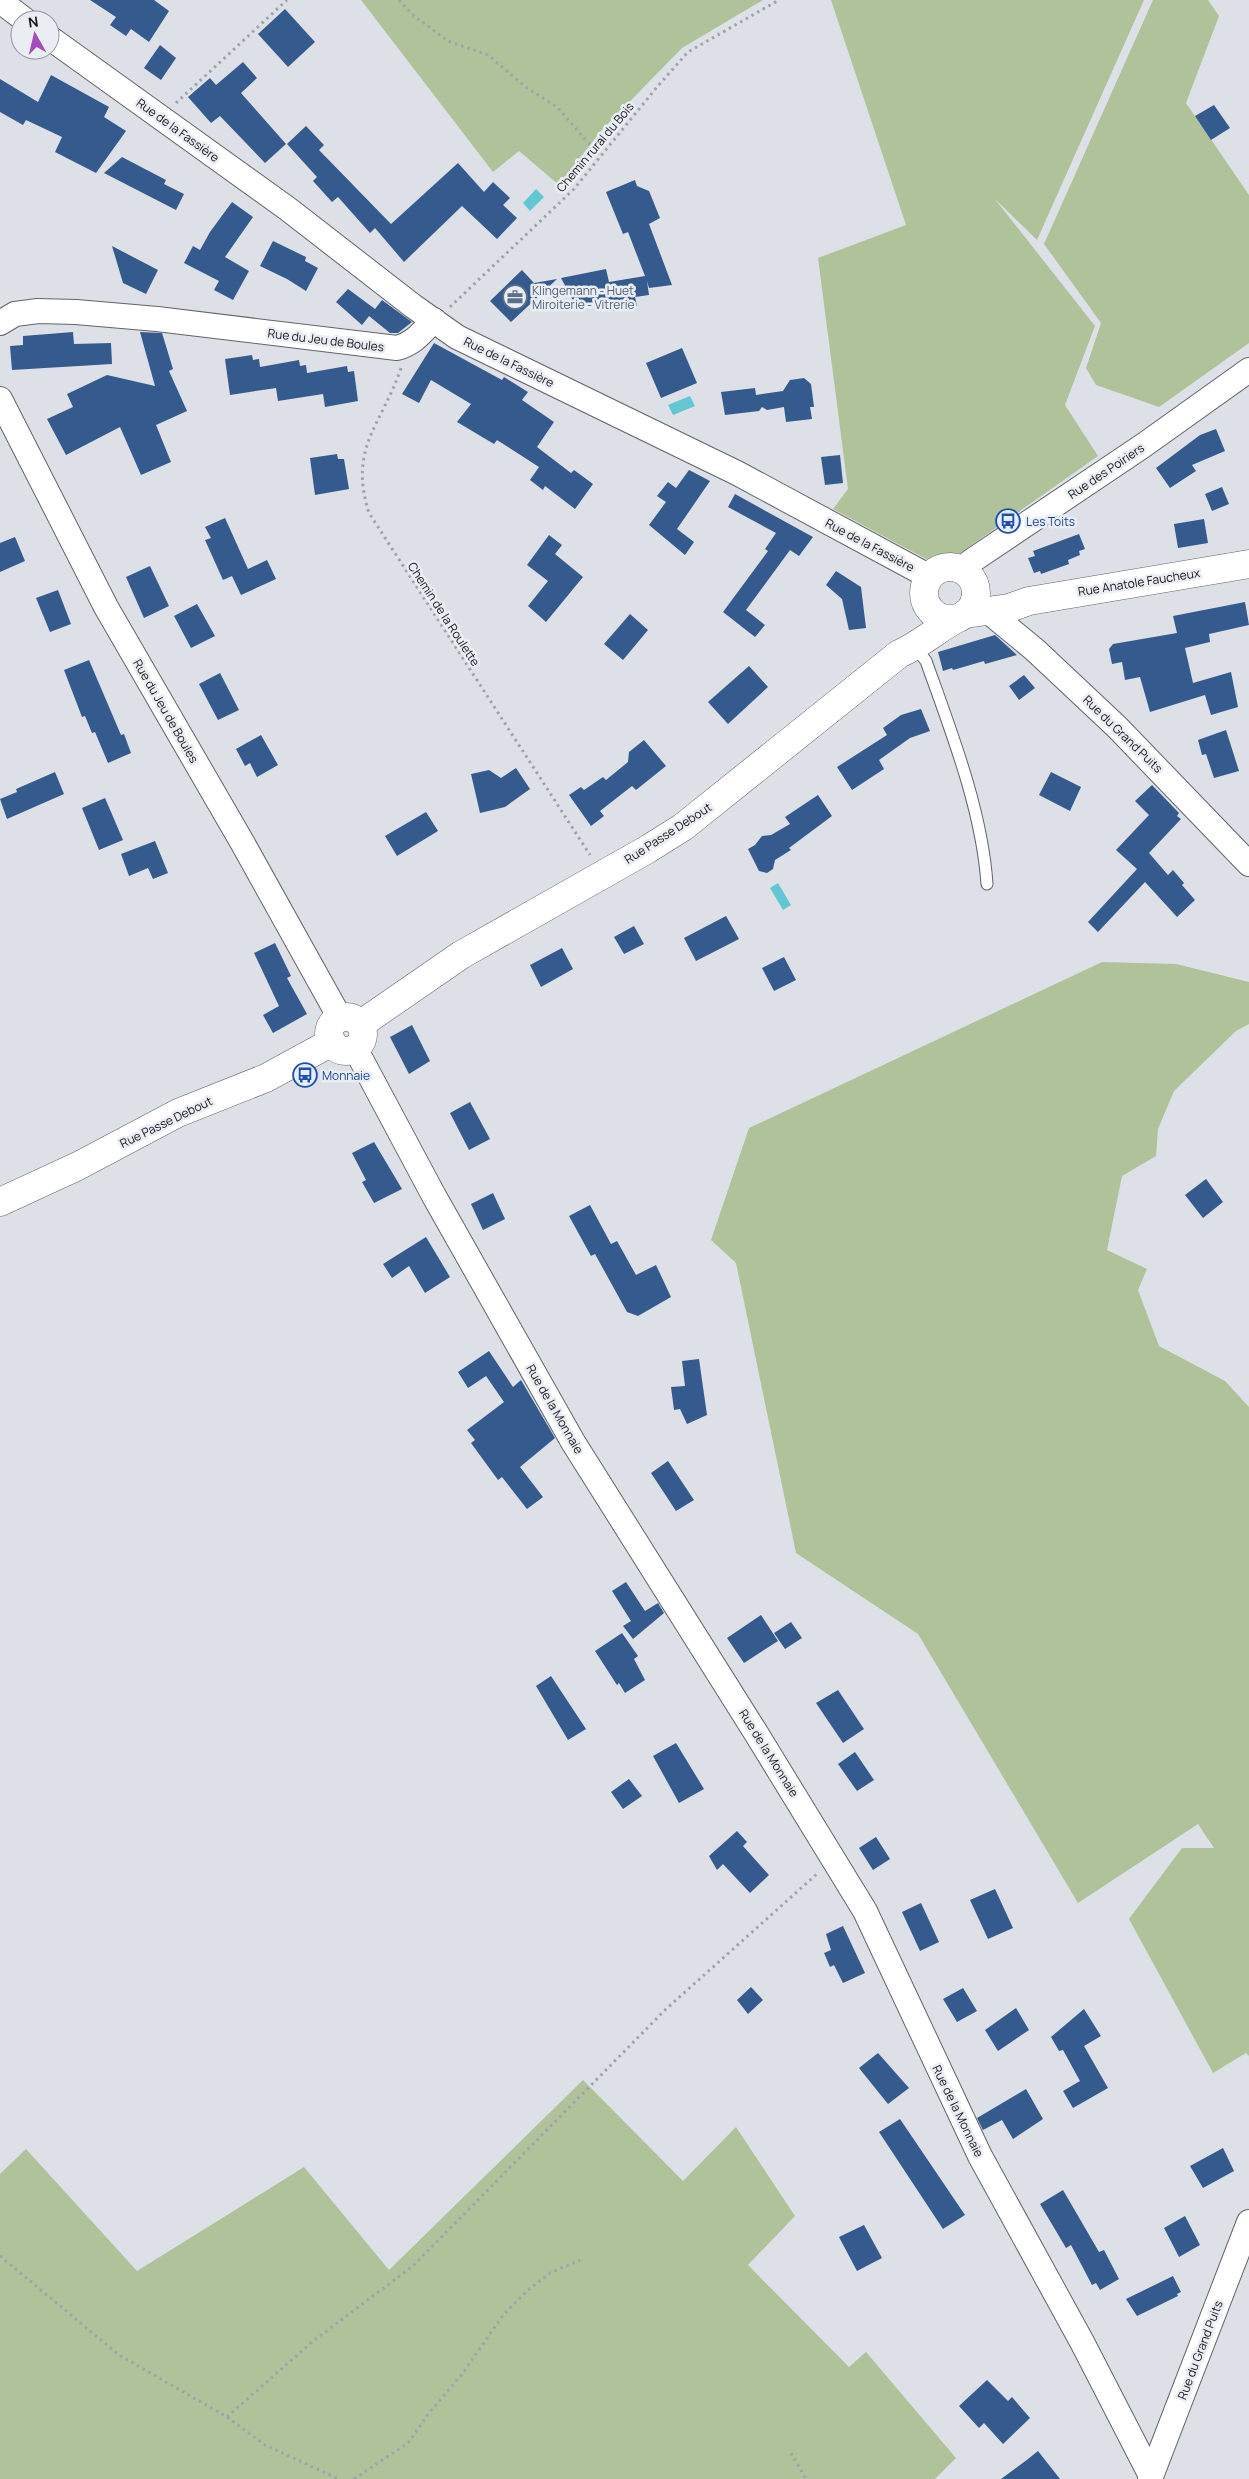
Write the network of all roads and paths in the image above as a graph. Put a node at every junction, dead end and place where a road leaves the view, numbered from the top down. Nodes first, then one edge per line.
1 (399, 0) edge
2 (0, 1) edge
3 (776, 1) edge
4 (286, 2) edge
5 (12, 10) edge
6 (60, 45) edge
7 (162, 118) junction
8 (599, 156) junction
9 (434, 320) junction
10 (0, 323) edge
11 (409, 345) junction
12 (1249, 370) edge
13 (0, 399) edge
14 (1249, 564) edge
15 (927, 589) junction
16 (970, 602) junction
17 (907, 651) junction
18 (1249, 864) edge
19 (602, 874) junction
20 (987, 884) dead end
21 (347, 1033) junction
22 (0, 1202) edge
23 (834, 1859) junction
24 (1249, 2222) edge
25 (0, 2256) edge
26 (580, 2260) dead end
27 (227, 2418) junction
28 (791, 2453) dead end
29 (1151, 2478) edge
30 (339, 2479) edge
31 (354, 2479) edge
32 (806, 2479) edge

1 - 8 path
2 - 5 street
3 - 8 path, Chemin rural du Bois
4 - 7 path
6 - 7 street, Rue de la Fassière
7 - 9 street, Rue de la Fassière
8 - 9 path, Chemin rural du Bois
9 - 11 street
9 - 15 street, Rue de la Fassière
10 - 11 street, Rue du Jeu de Boules
11 - 19 path, Chemin de la Roulette
12 - 16 street, Rue des Poiriers
13 - 21 street, Rue du Jeu de Boules
14 - 16 main road, Rue Anatole Faucheux
15 - 16 main road
15 - 16 main road
15 - 17 main road
16 - 17 main road, Rue Passe Debout
16 - 18 street, Rue du Grand Puits
17 - 19 main road, Rue Passe Debout
17 - 20 lane
19 - 21 main road, Rue Passe Debout
21 - 22 main road, Rue Passe Debout
21 - 23 street, Rue de la Monnaie
23 - 27 path
23 - 29 street, Rue de la Monnaie
24 - 29 street, Rue du Grand Puits
25 - 27 path
26 - 31 path
27 - 30 path
28 - 32 path

